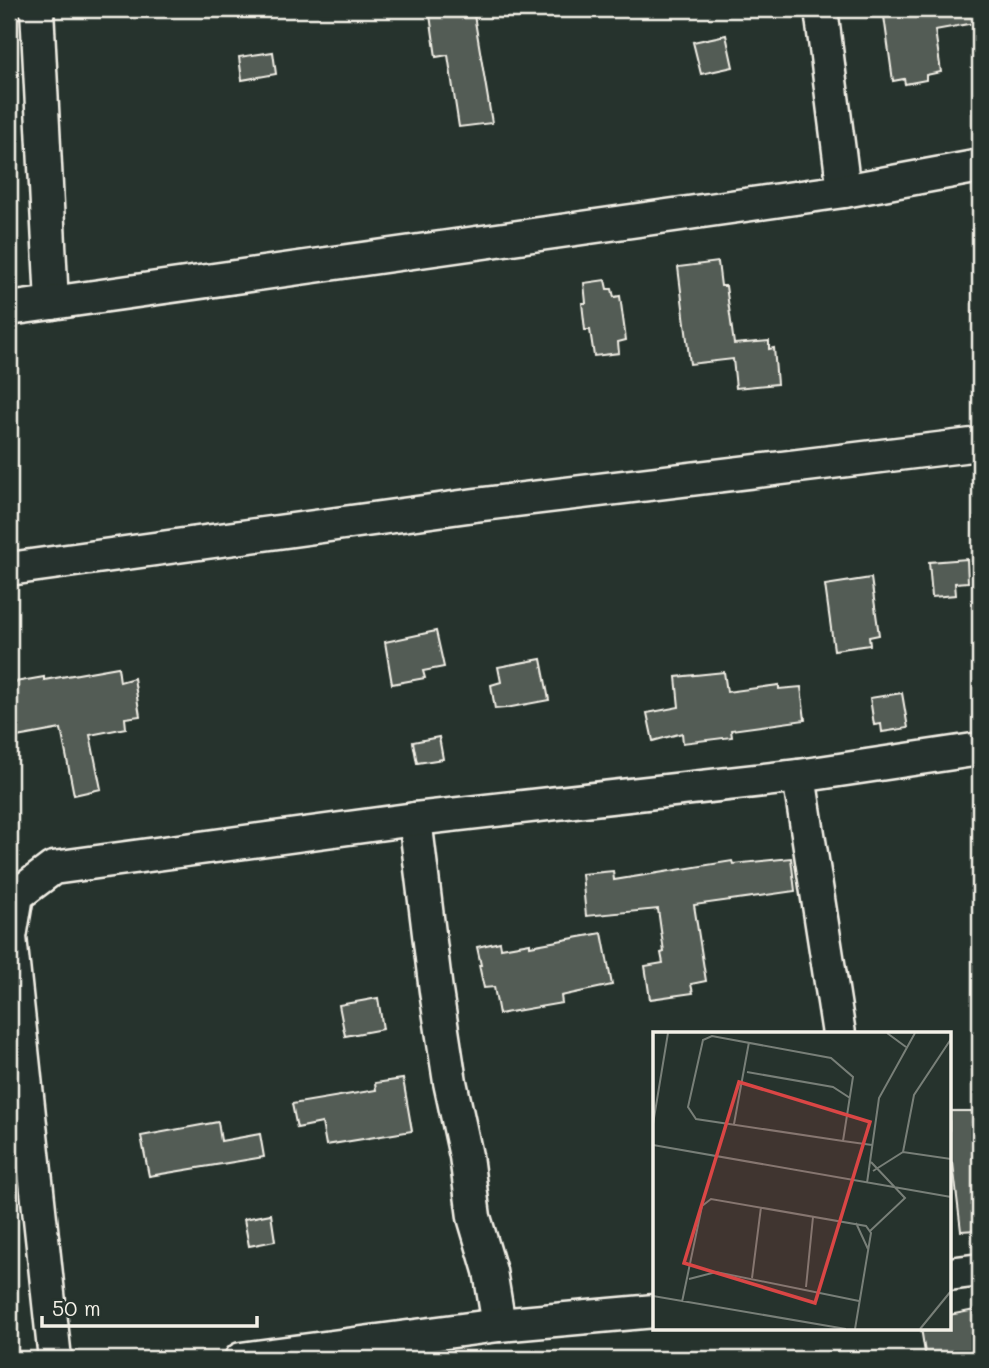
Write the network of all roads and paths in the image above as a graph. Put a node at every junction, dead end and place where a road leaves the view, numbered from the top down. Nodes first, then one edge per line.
1 (37, 9) edge
2 (821, 9) edge
3 (980, 166) edge
4 (844, 191) junction
5 (52, 303) junction
6 (9, 309) edge
7 (980, 444) edge
8 (9, 569) edge
9 (980, 749) edge
10 (799, 776) junction
11 (415, 819) junction
12 (839, 1032) edge
13 (980, 1270) edge
14 (950, 1274) edge
15 (653, 1311) edge
16 (499, 1325) junction
17 (55, 1359) edge
18 (241, 1359) edge

1 - 5 street
2 - 4 street
3 - 4 street
4 - 5 street
5 - 6 street
7 - 8 street
9 - 10 street
10 - 11 street
10 - 12 street
11 - 16 street
11 - 17 street
13 - 14 street
15 - 16 street
16 - 18 street

